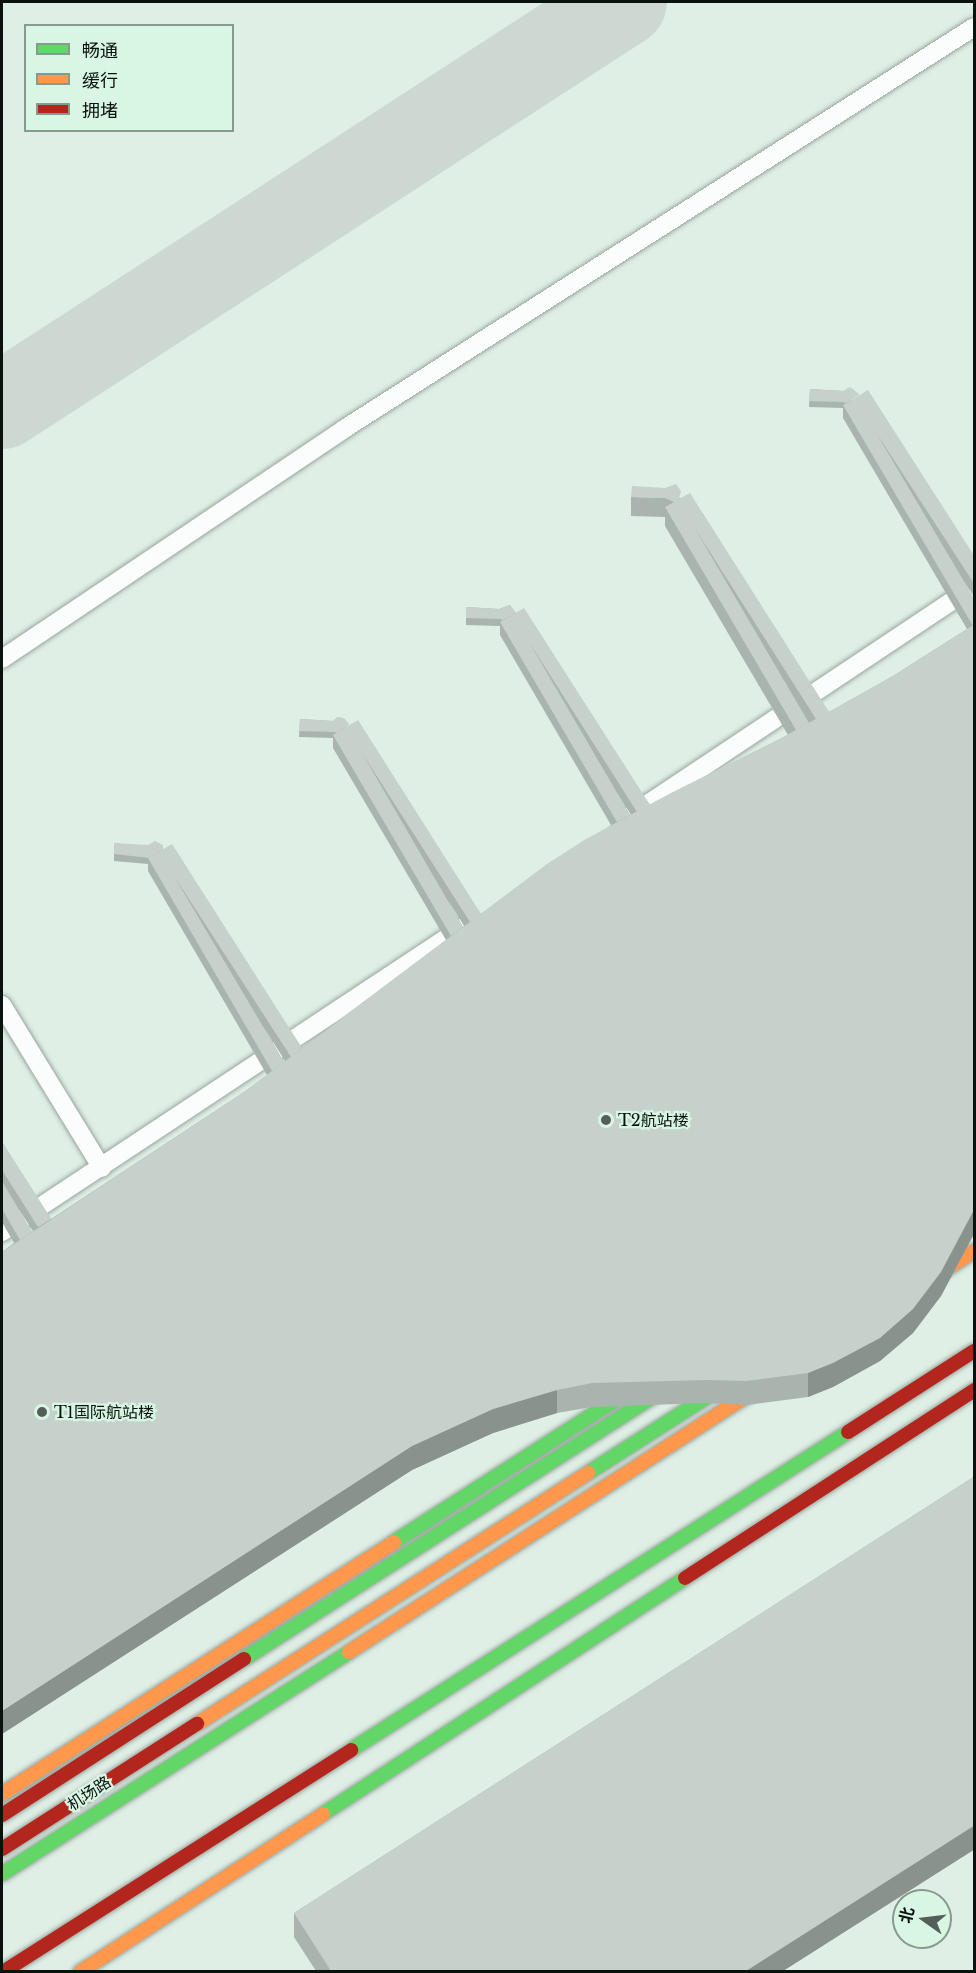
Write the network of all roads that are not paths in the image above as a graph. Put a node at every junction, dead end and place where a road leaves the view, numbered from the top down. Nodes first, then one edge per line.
1 (975, 27) edge
2 (975, 586) edge
3 (2, 659) edge
4 (618, 824) edge
5 (479, 916) edge
6 (2, 1005) edge
7 (102, 1168) junction
8 (2, 1232) edge
9 (975, 1251) edge
10 (914, 1289) edge
11 (975, 1351) edge
12 (752, 1368) edge
13 (693, 1371) edge
14 (784, 1373) edge
15 (654, 1375) edge
16 (975, 1390) edge
17 (2, 1794) edge
18 (2, 1815) edge
19 (2, 1849) edge
20 (2, 1874) edge
21 (3, 1971) edge
22 (80, 1971) edge

1 - 3 lane
2 - 4 lane
5 - 7 lane
6 - 7 lane
7 - 8 lane
9 - 10 street
11 - 21 street
12 - 19 street, 机场路
13 - 18 street, 机场路
14 - 20 street
15 - 17 street
16 - 22 street

